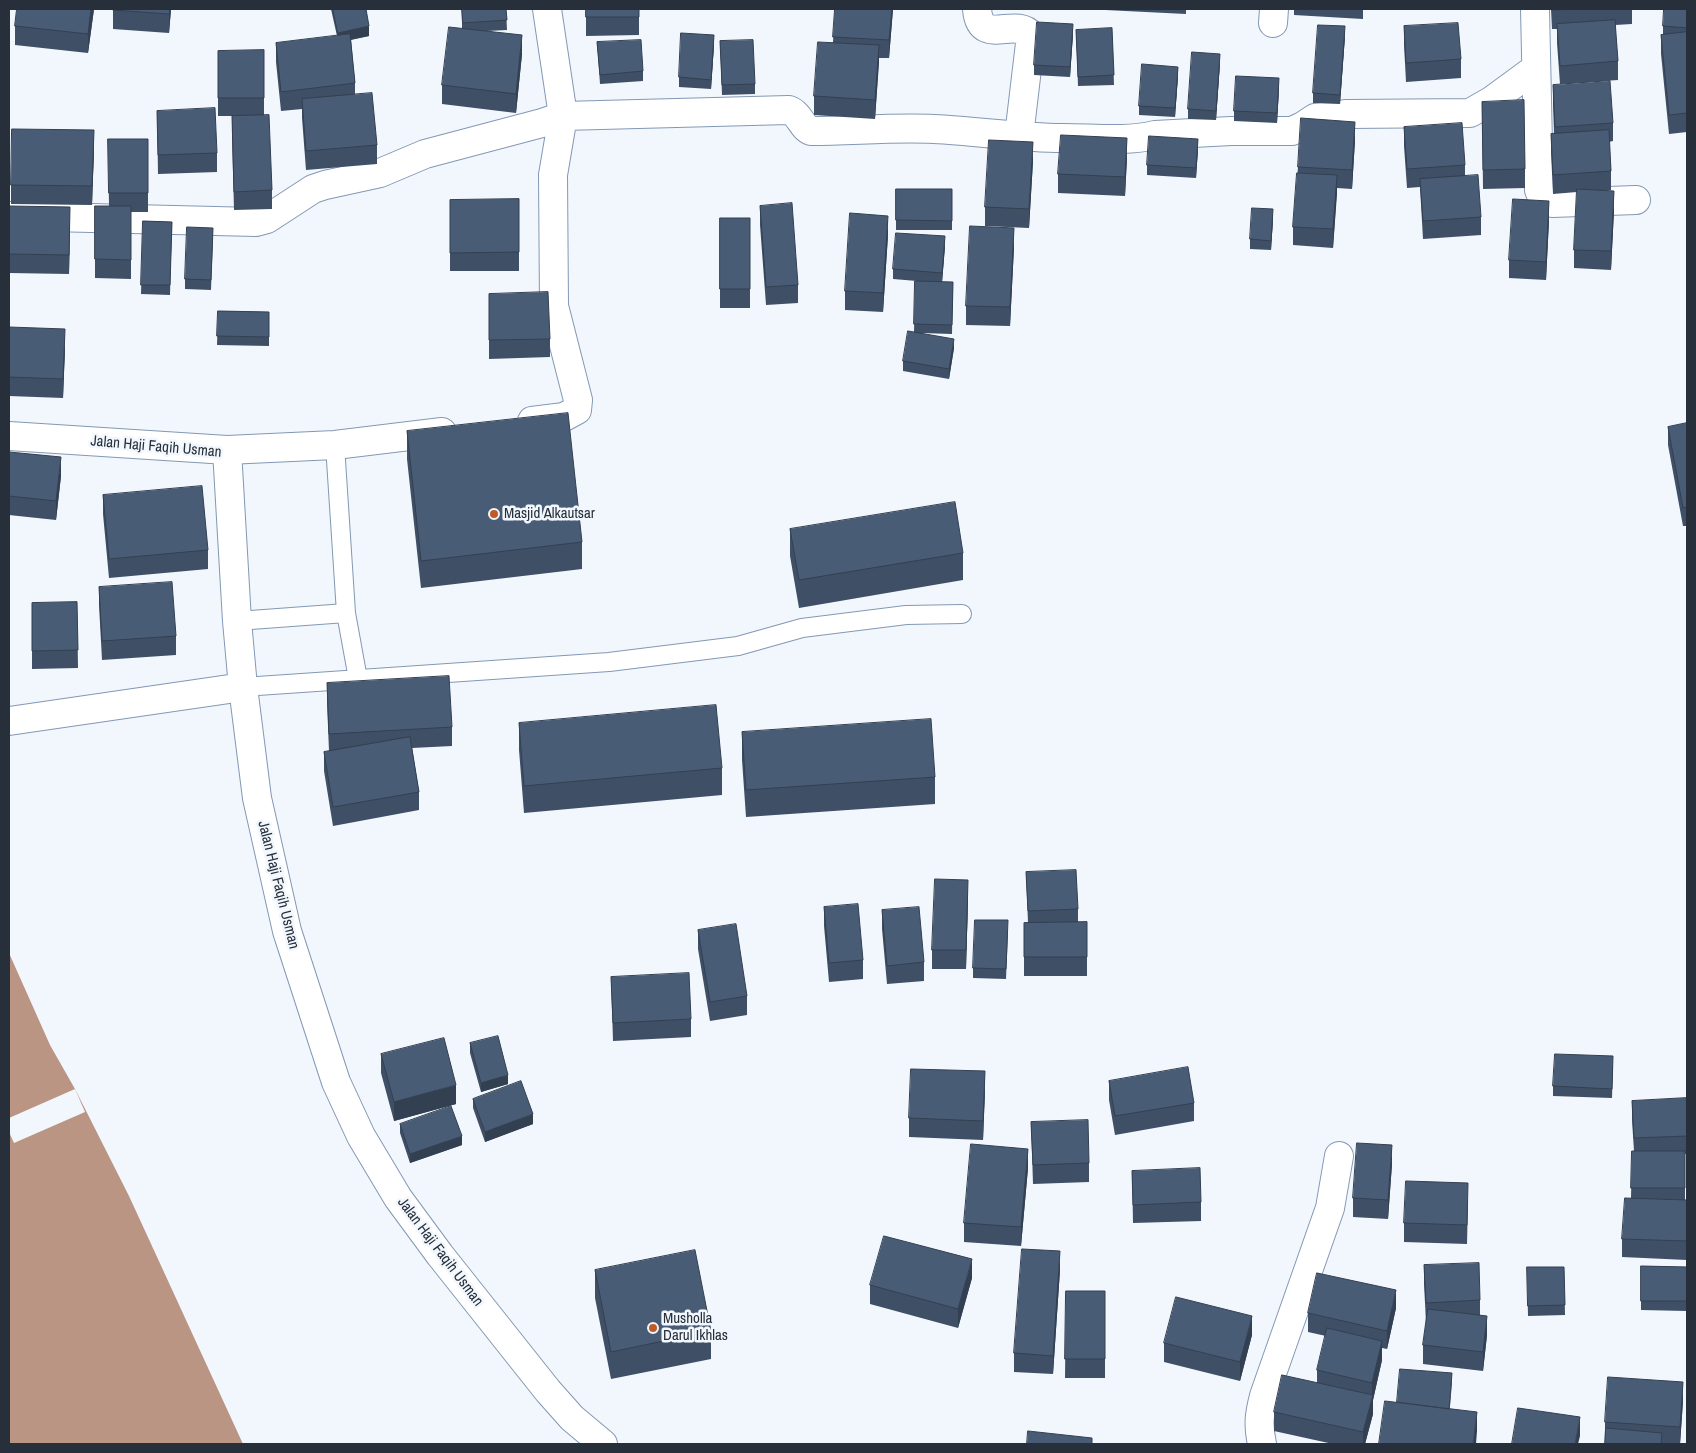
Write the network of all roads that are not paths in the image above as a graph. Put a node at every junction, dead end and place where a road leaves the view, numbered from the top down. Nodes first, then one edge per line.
1 (547, 9) edge
2 (977, 9) edge
3 (1535, 9) edge
4 (1536, 68) junction
5 (564, 116) junction
6 (1019, 136) junction
7 (1636, 200) dead end
8 (9, 216) edge
9 (507, 424) edge
10 (469, 429) edge
11 (9, 436) edge
12 (335, 445) junction
13 (228, 450) junction
14 (346, 612) junction
15 (962, 614) dead end
16 (237, 621) junction
17 (358, 679) junction
18 (243, 687) junction
19 (9, 721) edge
20 (1339, 1156) dead end
21 (603, 1444) edge
22 (1262, 1444) edge

1 - 5 street
2 - 6 street
3 - 4 street
4 - 6 street
4 - 7 street
5 - 6 street
5 - 8 street
5 - 9 street
10 - 12 street
11 - 13 street, Jalan Haji Faqih Usman
12 - 13 street
12 - 14 lane
13 - 16 street, Jalan Haji Faqih Usman
14 - 16 lane
14 - 17 lane
15 - 17 lane
16 - 18 street, Jalan Haji Faqih Usman
17 - 18 lane
18 - 19 street
18 - 21 street, Jalan Haji Faqih Usman
20 - 22 street

